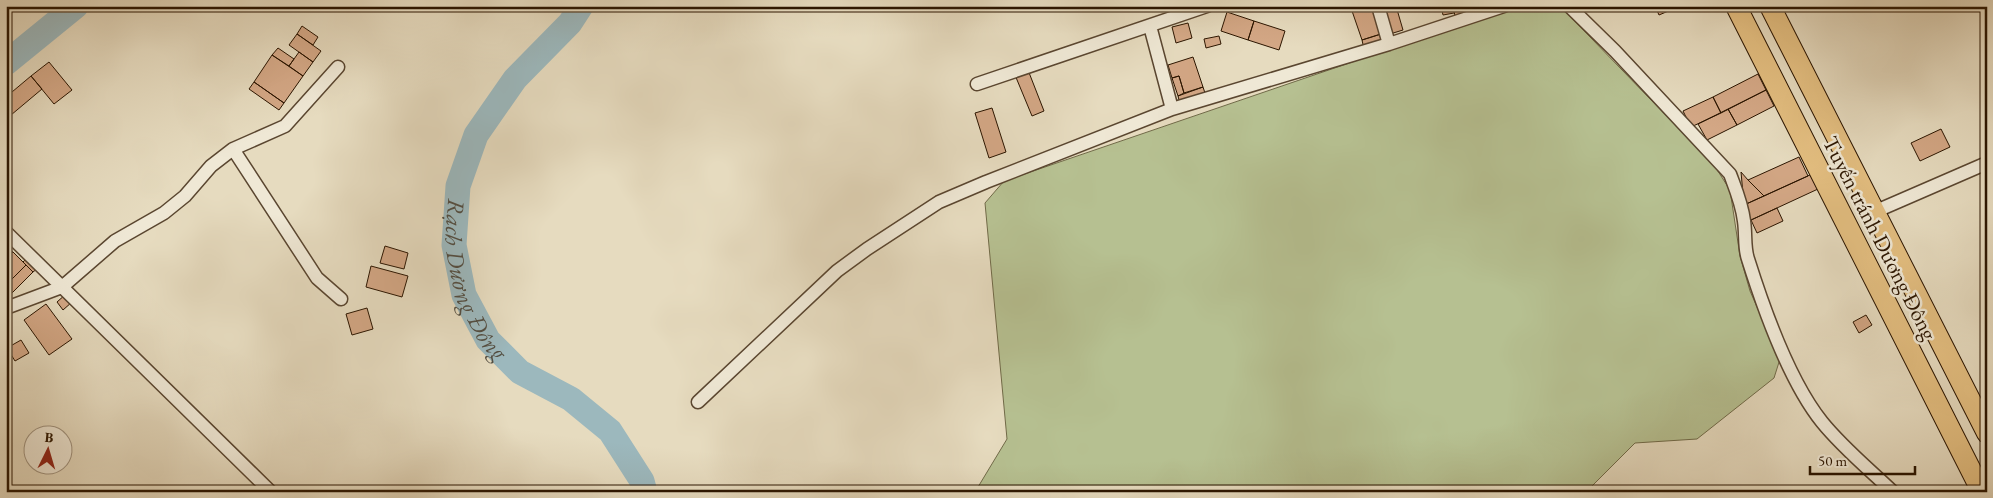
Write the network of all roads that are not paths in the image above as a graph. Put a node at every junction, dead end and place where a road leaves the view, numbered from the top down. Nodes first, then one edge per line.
1 (1207, 6) edge
2 (1378, 6) edge
3 (1504, 6) edge
4 (1569, 6) edge
5 (1736, 6) edge
6 (1770, 6) edge
7 (1150, 26) junction
8 (1389, 44) junction
9 (338, 67) dead end
10 (977, 84) dead end
11 (1172, 109) junction
12 (232, 148) junction
13 (1987, 163) edge
14 (1874, 212) junction
15 (6, 232) edge
16 (62, 287) junction
17 (341, 299) dead end
18 (6, 308) edge
19 (698, 402) dead end
20 (1987, 433) edge
21 (271, 492) edge
22 (1893, 492) edge
23 (1982, 492) edge

1 - 7 street
2 - 8 street
3 - 8 street
4 - 22 street
5 - 23 main road, Tuyến tránh Dương Đông
6 - 14 main road, Tuyến tránh Dương Đông
7 - 10 street
7 - 11 street
8 - 11 street
9 - 12 street
11 - 19 street
12 - 16 street
12 - 17 street
13 - 14 street
14 - 20 main road, Tuyến tránh Dương Đông
15 - 16 street
16 - 18 street
16 - 21 street

